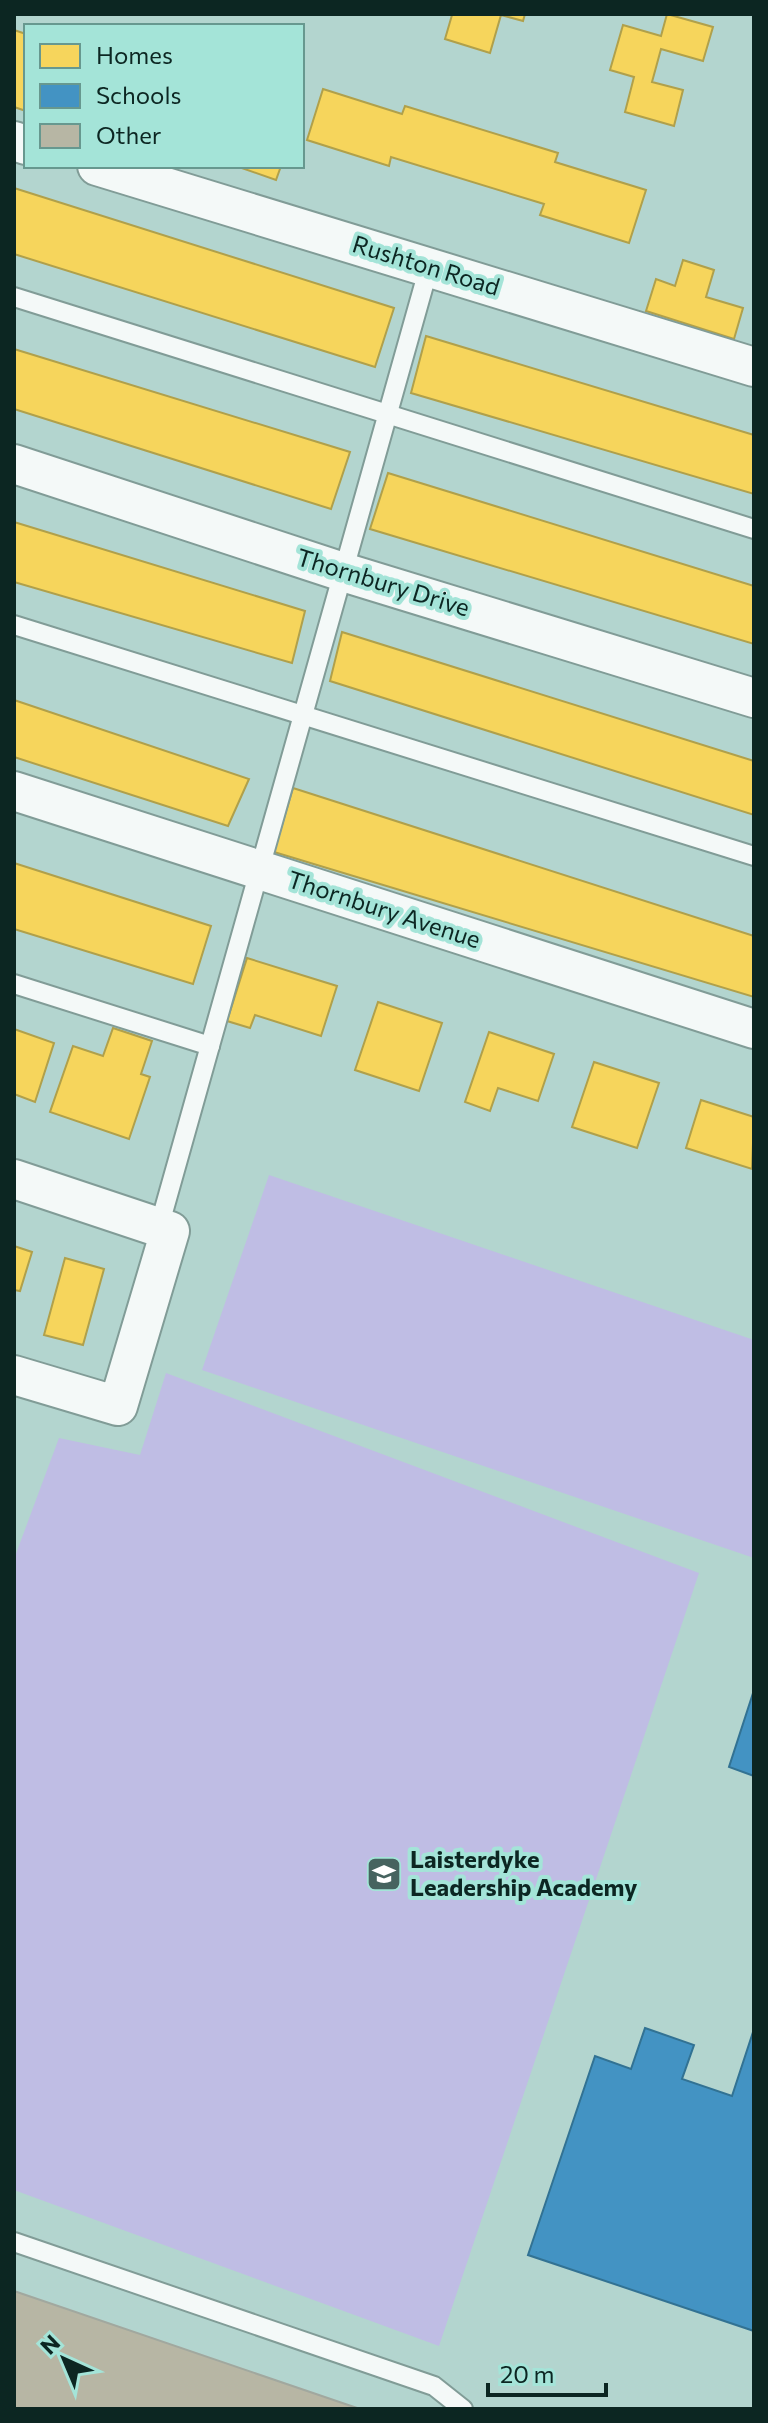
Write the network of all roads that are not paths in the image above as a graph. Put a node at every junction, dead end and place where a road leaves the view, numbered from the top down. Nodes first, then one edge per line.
1 (104, 168) edge
2 (429, 267) junction
3 (14, 297) edge
4 (754, 367) edge
5 (388, 414) junction
6 (14, 464) edge
7 (754, 529) edge
8 (343, 572) junction
9 (14, 625) edge
10 (754, 698) edge
11 (303, 716) junction
12 (14, 791) edge
13 (754, 856) edge
14 (260, 870) junction
15 (14, 984) edge
16 (754, 1029) edge
17 (210, 1046) junction
18 (14, 1179) edge
19 (165, 1229) junction
20 (14, 1375) edge
21 (14, 2242) edge
22 (463, 2409) edge

1 - 2 street, Rushton Road
2 - 4 street, Rushton Road
2 - 5 lane
3 - 5 lane
5 - 7 lane
5 - 8 lane
6 - 8 street, Thornbury Drive
8 - 10 street, Thornbury Drive
8 - 11 lane
9 - 11 lane
11 - 13 lane
11 - 14 lane
12 - 14 street, Thornbury Avenue
14 - 16 street, Thornbury Avenue
14 - 17 lane
15 - 17 lane
17 - 19 lane
18 - 19 street
19 - 20 street
21 - 22 lane

